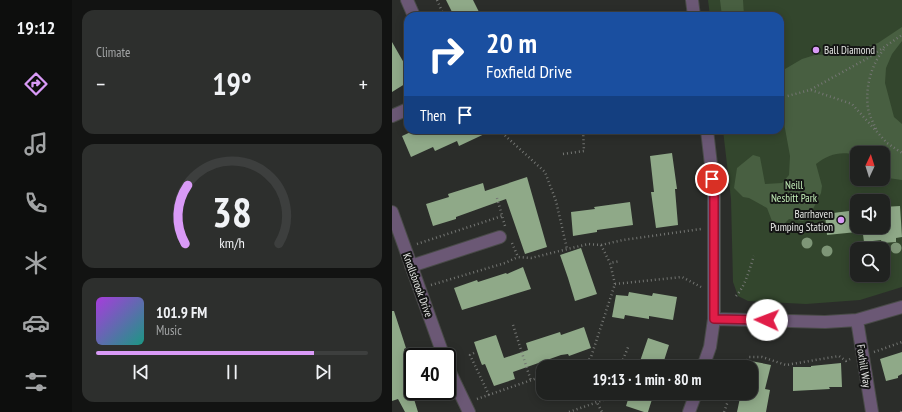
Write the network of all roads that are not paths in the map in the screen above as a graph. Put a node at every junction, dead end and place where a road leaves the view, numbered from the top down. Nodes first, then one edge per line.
1 (407, 0) edge
2 (692, 0) edge
3 (412, 12) edge
4 (694, 12) edge
5 (404, 111) edge
6 (392, 116) edge
7 (707, 134) edge
8 (392, 212) edge
9 (504, 236) road end
10 (411, 266) junction
11 (902, 307) edge
12 (714, 319) junction
13 (857, 320) junction
14 (441, 348) edge
15 (706, 360) edge
16 (456, 385) edge
17 (693, 400) edge
18 (467, 408) edge
19 (689, 412) edge
20 (872, 412) edge

1 - 3 street
2 - 4 street
5 - 6 street
7 - 12 street
8 - 10 street, Knollsbrook Drive
9 - 10 street
10 - 14 street, Knollsbrook Drive
11 - 13 street
12 - 13 street
12 - 15 street
13 - 20 street, Foxhill Way
16 - 18 street
17 - 19 street

